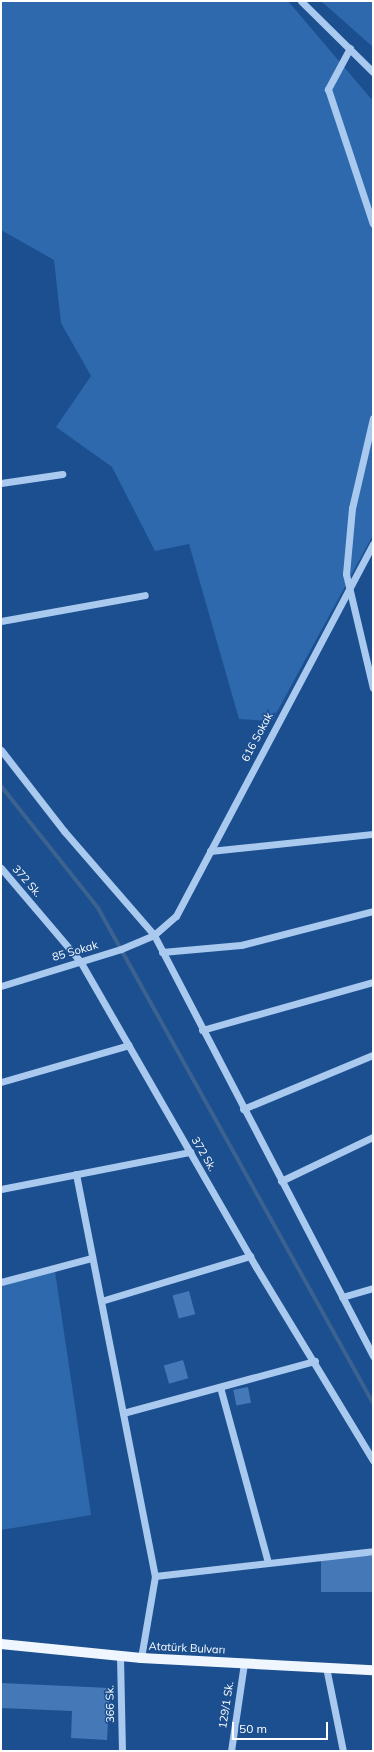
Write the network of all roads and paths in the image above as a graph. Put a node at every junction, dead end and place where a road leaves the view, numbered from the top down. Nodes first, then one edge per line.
1 (302, 1) edge
2 (350, 48) junction
3 (373, 72) edge
4 (373, 224) edge
5 (373, 418) edge
6 (62, 474) dead end
7 (1, 483) edge
8 (373, 544) edge
9 (348, 588) junction
10 (145, 595) dead end
11 (1, 621) edge
12 (373, 688) edge
13 (1, 750) edge
14 (373, 834) edge
15 (210, 851) junction
16 (1, 868) edge
17 (373, 911) edge
18 (154, 935) junction
19 (162, 952) junction
20 (80, 961) junction
21 (373, 982) edge
22 (1, 986) edge
23 (202, 1030) junction
24 (128, 1045) junction
25 (373, 1055) edge
26 (1, 1082) edge
27 (243, 1109) junction
28 (373, 1137) edge
29 (190, 1152) junction
30 (76, 1174) junction
31 (281, 1181) junction
32 (1, 1189) edge
33 (250, 1256) junction
34 (92, 1258) junction
35 (1, 1282) edge
36 (373, 1288) edge
37 (342, 1297) junction
38 (101, 1301) junction
39 (373, 1356) edge
40 (315, 1361) junction
41 (220, 1387) junction
42 (123, 1413) junction
43 (373, 1460) edge
44 (373, 1551) edge
45 (268, 1563) junction
46 (155, 1576) junction
47 (1, 1644) edge
48 (120, 1656) junction
49 (141, 1658) junction
50 (244, 1663) junction
51 (326, 1667) junction
52 (373, 1670) edge
53 (122, 1751) edge
54 (231, 1751) edge
55 (343, 1751) edge

1 - 2 street
2 - 3 street
2 - 4 street
5 - 9 street
6 - 7 street
8 - 9 street, 616 Sokak
9 - 12 street
9 - 15 street, 616 Sokak
10 - 11 street
13 - 18 street
14 - 15 street
15 - 18 street, 616 Sokak
16 - 20 street, 372 Sk.
17 - 19 street
18 - 19 street
18 - 20 street, 85 Sokak
19 - 23 street
20 - 22 street, 85 Sokak
20 - 24 street, 372 Sk.
21 - 23 street
23 - 27 street
24 - 26 street
24 - 29 street, 372 Sk.
25 - 27 street
27 - 31 street
28 - 31 street
29 - 30 street
29 - 33 street, 372 Sk.
30 - 32 street
30 - 34 street
31 - 37 street
33 - 38 street
33 - 40 street, 372 Sk.
34 - 35 street
34 - 38 street
36 - 37 street
37 - 39 street
38 - 42 street
40 - 41 street
40 - 43 street, 372 Sk.
41 - 42 street
41 - 45 street
42 - 46 street
44 - 45 street
45 - 46 street
46 - 49 street
47 - 48 main road, Atatürk Bulvarı
48 - 49 main road, Atatürk Bulvarı
48 - 53 street, 366 Sk.
49 - 50 main road, Atatürk Bulvarı
50 - 51 main road, Atatürk Bulvarı
50 - 54 street, 129/1 Sk.
51 - 52 main road, Atatürk Bulvarı
51 - 55 street

